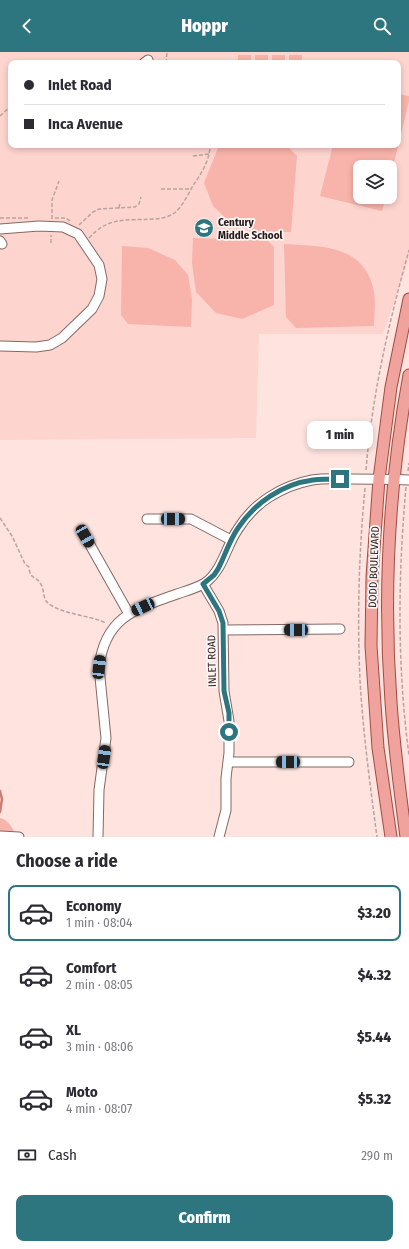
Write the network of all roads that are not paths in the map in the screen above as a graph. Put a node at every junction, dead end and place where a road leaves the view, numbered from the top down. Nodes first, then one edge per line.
1 (0, 229) edge
2 (409, 299) edge
3 (0, 346) edge
4 (409, 376) edge
5 (379, 479) junction
6 (394, 480) junction
7 (409, 480) edge
8 (147, 519) dead end
9 (85, 536) dead end
10 (231, 540) junction
11 (203, 584) junction
12 (129, 614) junction
13 (340, 629) dead end
14 (223, 630) junction
15 (228, 762) junction
16 (349, 762) dead end
17 (0, 836) edge
18 (18, 837) edge
19 (98, 837) edge
20 (219, 837) edge
21 (391, 837) edge
22 (406, 837) edge

1 - 3 street
2 - 5 main road, DODD BOULEVARD
4 - 6 main road, DODD BOULEVARD
5 - 6 street
5 - 10 street
5 - 21 main road, DODD BOULEVARD
6 - 7 street
6 - 22 main road, DODD BOULEVARD
8 - 10 street
9 - 12 street
10 - 11 street
11 - 12 street
11 - 14 street, INLET ROAD
12 - 19 street
13 - 14 street
14 - 15 street, INLET ROAD
15 - 16 street
15 - 20 street, INLET ROAD
17 - 18 street

